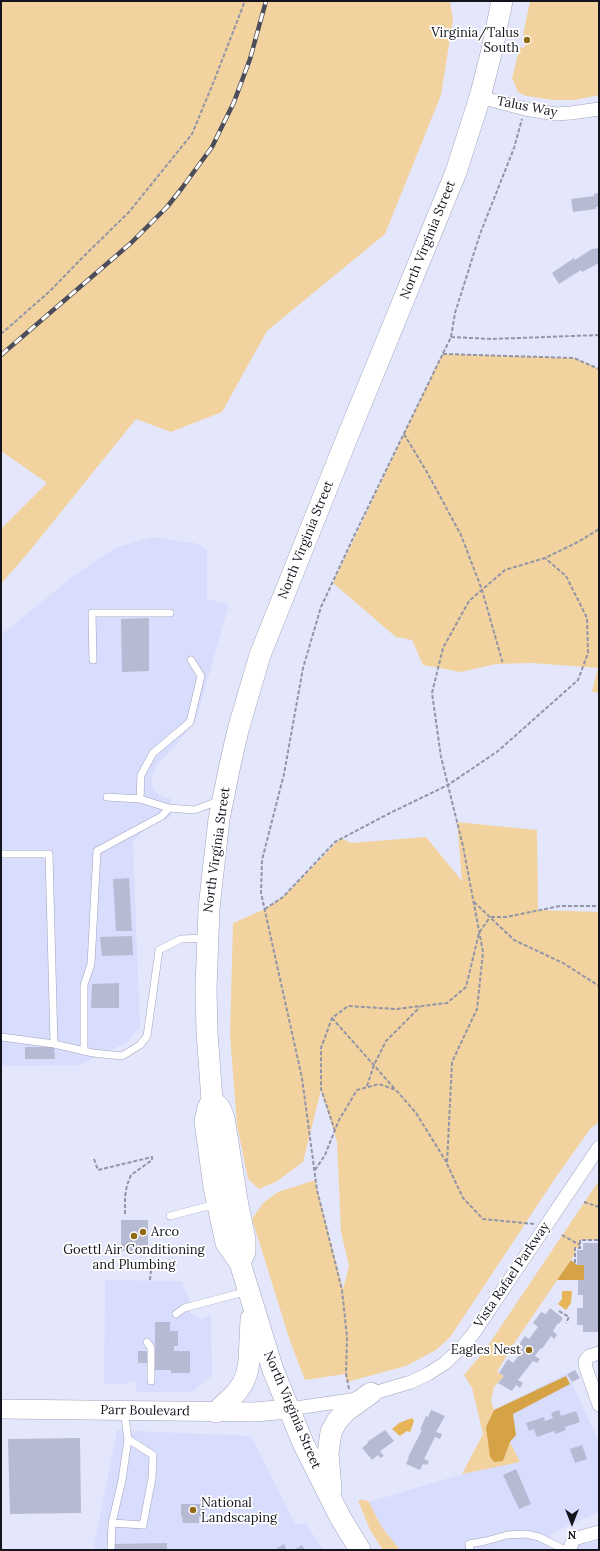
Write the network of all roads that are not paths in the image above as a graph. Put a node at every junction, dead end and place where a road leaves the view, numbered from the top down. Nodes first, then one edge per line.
1 (502, 1) edge
2 (480, 97) junction
3 (599, 109) edge
4 (170, 612) dead end
5 (92, 660) dead end
6 (191, 660) dead end
7 (107, 797) dead end
8 (140, 799) junction
9 (223, 799) junction
10 (169, 808) junction
11 (1, 854) edge
12 (207, 938) junction
13 (1, 1036) edge
14 (54, 1044) junction
15 (84, 1051) junction
16 (212, 1100) junction
17 (599, 1147) edge
18 (218, 1204) junction
19 (170, 1216) dead end
20 (240, 1263) junction
21 (250, 1298) junction
22 (176, 1314) dead end
23 (147, 1342) dead end
24 (599, 1353) edge
25 (151, 1381) dead end
26 (371, 1394) junction
27 (599, 1405) edge
28 (1, 1409) edge
29 (289, 1409) junction
30 (124, 1411) junction
31 (216, 1412) junction
32 (128, 1439) junction
33 (332, 1501) junction
34 (112, 1523) junction
35 (599, 1532) edge
36 (111, 1550) edge
37 (359, 1550) edge
38 (470, 1550) edge
39 (565, 1550) edge
40 (570, 1550) edge

1 - 2 main road, North Virginia Street
2 - 3 street, Talus Way
2 - 9 main road, North Virginia Street
4 - 5 lane
6 - 8 lane
7 - 8 lane
8 - 10 lane
9 - 10 lane
9 - 12 main road, North Virginia Street
10 - 15 lane
11 - 14 lane
12 - 15 lane
12 - 16 main road, North Virginia Street
13 - 14 lane
14 - 15 lane
16 - 18 main road, North Virginia Street
16 - 20 main road
17 - 26 street, Vista Rafael Parkway
18 - 19 lane
18 - 20 main road, North Virginia Street
20 - 21 main road, North Virginia Street
21 - 22 lane
21 - 29 main road, North Virginia Street
21 - 31 main road
23 - 25 lane
24 - 27 street
26 - 29 street, Vista Rafael Parkway
26 - 33 main road
28 - 30 main road, Parr Boulevard
29 - 31 main road, Parr Boulevard
29 - 33 main road, North Virginia Street
30 - 31 main road, Parr Boulevard
30 - 32 lane
32 - 34 lane
32 - 34 lane
33 - 37 main road, North Virginia Street
34 - 36 lane
35 - 40 street
38 - 39 lane

